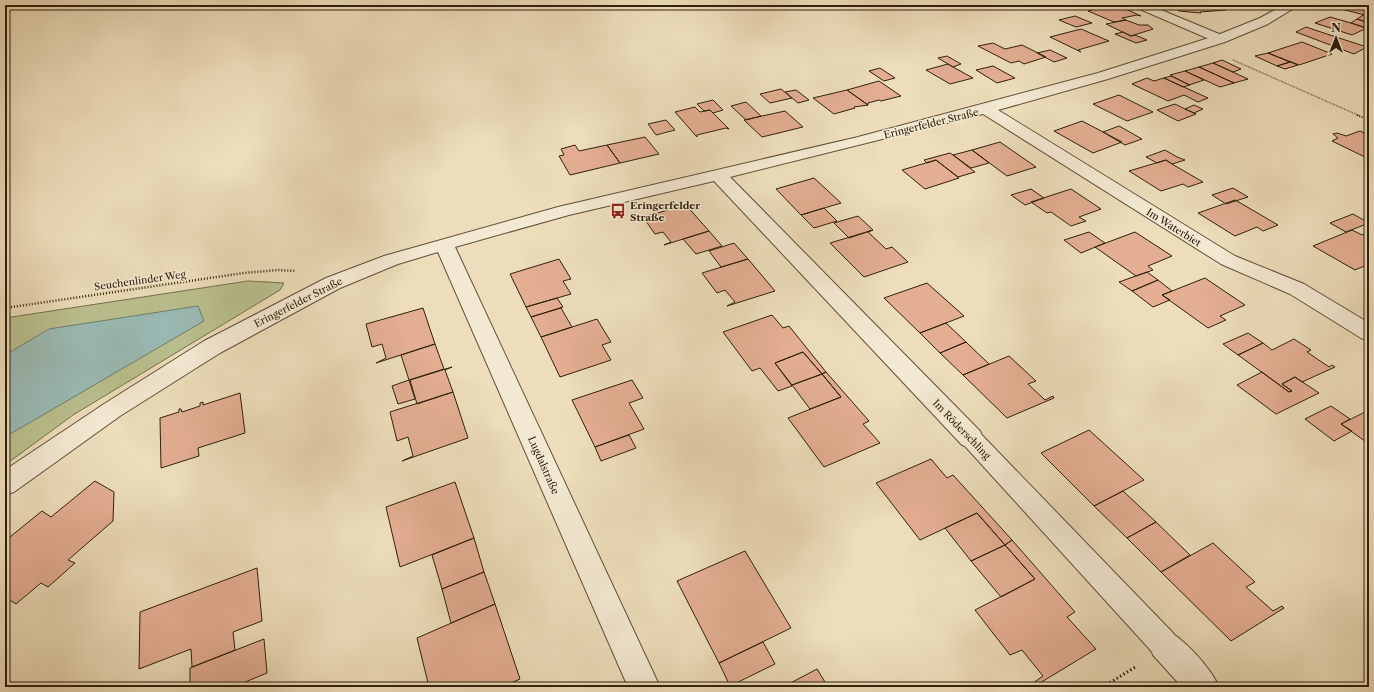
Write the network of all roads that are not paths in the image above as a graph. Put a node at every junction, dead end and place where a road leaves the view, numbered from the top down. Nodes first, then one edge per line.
1 (1139, 5) edge
2 (1293, 5) edge
3 (1220, 39) junction
4 (985, 109) junction
5 (718, 175) junction
6 (444, 244) junction
7 (1369, 333) edge
8 (971, 438) joint
9 (5, 484) edge
10 (1166, 646) joint
11 (644, 687) edge
12 (1203, 687) edge

1 - 3 lane
2 - 3 street, Eringerfelder Straße
3 - 4 street, Eringerfelder Straße
4 - 5 street, Eringerfelder Straße
4 - 7 street, Im Waterbiet
5 - 6 street, Eringerfelder Straße
5 - 8 street, Im Röderschling
6 - 9 street, Eringerfelder Straße
6 - 11 street, Lugdalstraße
8 - 10 lane, Im Röderschling
10 - 12 street, Im Röderschling

